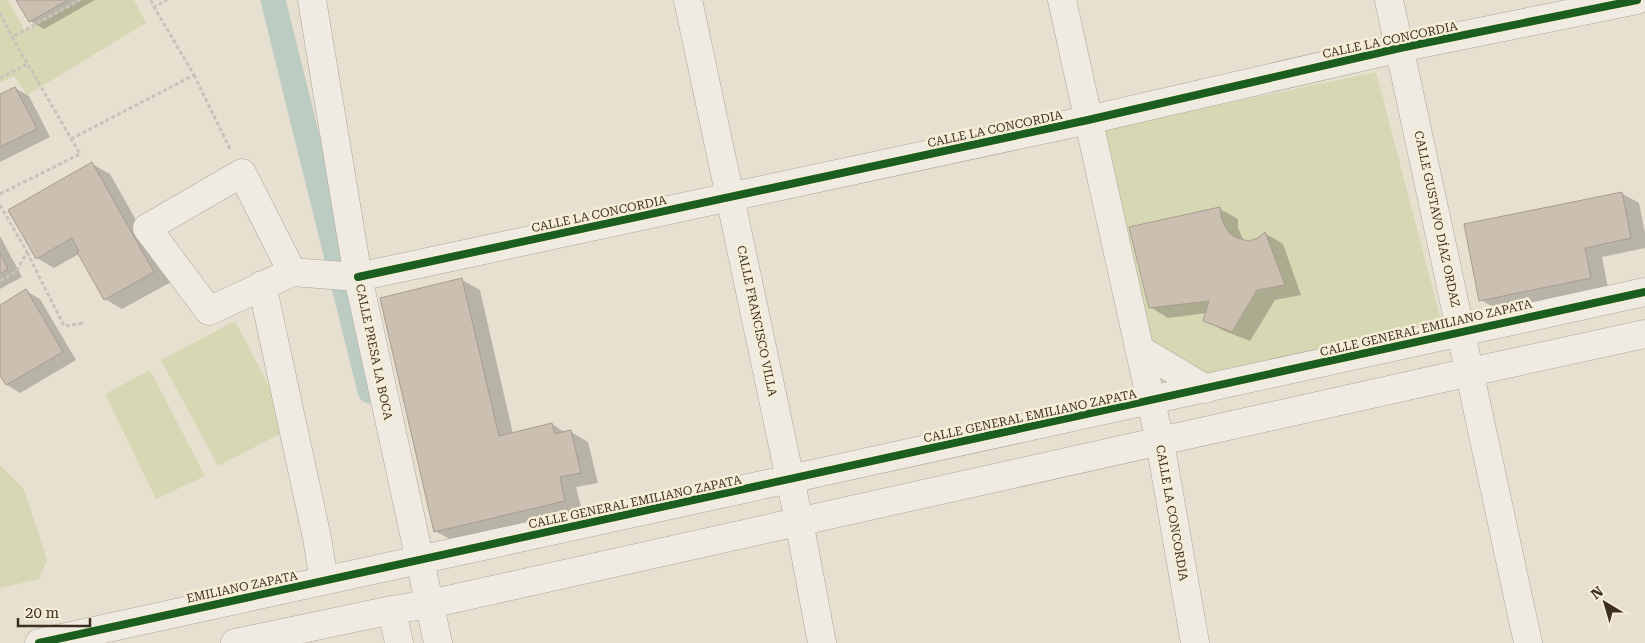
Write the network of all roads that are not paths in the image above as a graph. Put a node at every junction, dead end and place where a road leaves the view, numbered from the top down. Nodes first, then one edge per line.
1 (312, 0) edge
2 (688, 0) edge
3 (1062, 0) edge
4 (1389, 0) edge
5 (1637, 0) edge
6 (1400, 48) junction
7 (1088, 120) junction
8 (730, 197) junction
9 (292, 272) junction
10 (358, 277) junction
11 (262, 285) junction
12 (1645, 292) edge
13 (1461, 331) junction
14 (1645, 334) edge
15 (1139, 349) junction
16 (1470, 372) junction
17 (1206, 389) junction
18 (1150, 401) junction
19 (1160, 442) junction
20 (791, 480) junction
21 (799, 521) junction
22 (420, 560) junction
23 (324, 581) junction
24 (430, 604) junction
25 (392, 610) junction
26 (39, 643) edge
27 (236, 643) edge
28 (399, 643) edge
29 (438, 643) edge
30 (822, 643) edge
31 (1195, 643) edge
32 (1528, 643) edge

1 - 10 street, CALLE PRESA LA BOCA
2 - 8 street, CALLE FRANCISCO VILLA
3 - 7 street, CALLE LA CONCORDIA
4 - 6 street, CALLE GUSTAVO DÍAZ ORDAZ
5 - 6 street, CALLE LA CONCORDIA
6 - 7 street, CALLE LA CONCORDIA
6 - 13 street, CALLE GUSTAVO DÍAZ ORDAZ
7 - 8 street, CALLE LA CONCORDIA
7 - 15 street, CALLE LA CONCORDIA
8 - 10 street, CALLE LA CONCORDIA
8 - 20 street, CALLE FRANCISCO VILLA
9 - 10 street, CALLE LA CONCORDIA
9 - 11 street
9 - 11 street
10 - 22 street, CALLE PRESA LA BOCA
11 - 23 street
12 - 13 street, CALLE GENERAL EMILIANO ZAPATA
13 - 16 street, CALLE GUSTAVO DÍAZ ORDAZ
13 - 17 street, CALLE GENERAL EMILIANO ZAPATA
14 - 16 street
15 - 17 street
15 - 18 street, CALLE LA CONCORDIA
16 - 19 street
16 - 32 street, CALLE GUSTAVO DÍAZ ORDAZ
17 - 18 street, CALLE GENERAL EMILIANO ZAPATA
18 - 19 street, CALLE LA CONCORDIA
18 - 20 street, CALLE GENERAL EMILIANO ZAPATA
19 - 21 street
19 - 31 street, CALLE LA CONCORDIA
20 - 21 street, CALLE FRANCISCO VILLA
20 - 22 street, CALLE GENERAL EMILIANO ZAPATA
21 - 24 street
21 - 30 street, CALLE FRANCISCO VILLA
22 - 23 street, EMILIANO ZAPATA
22 - 24 street, CALLE PRESA LA BOCA
23 - 26 street, EMILIANO ZAPATA
24 - 25 street
24 - 29 street, CALLE PRESA LA BOCA
25 - 27 street
25 - 28 street

